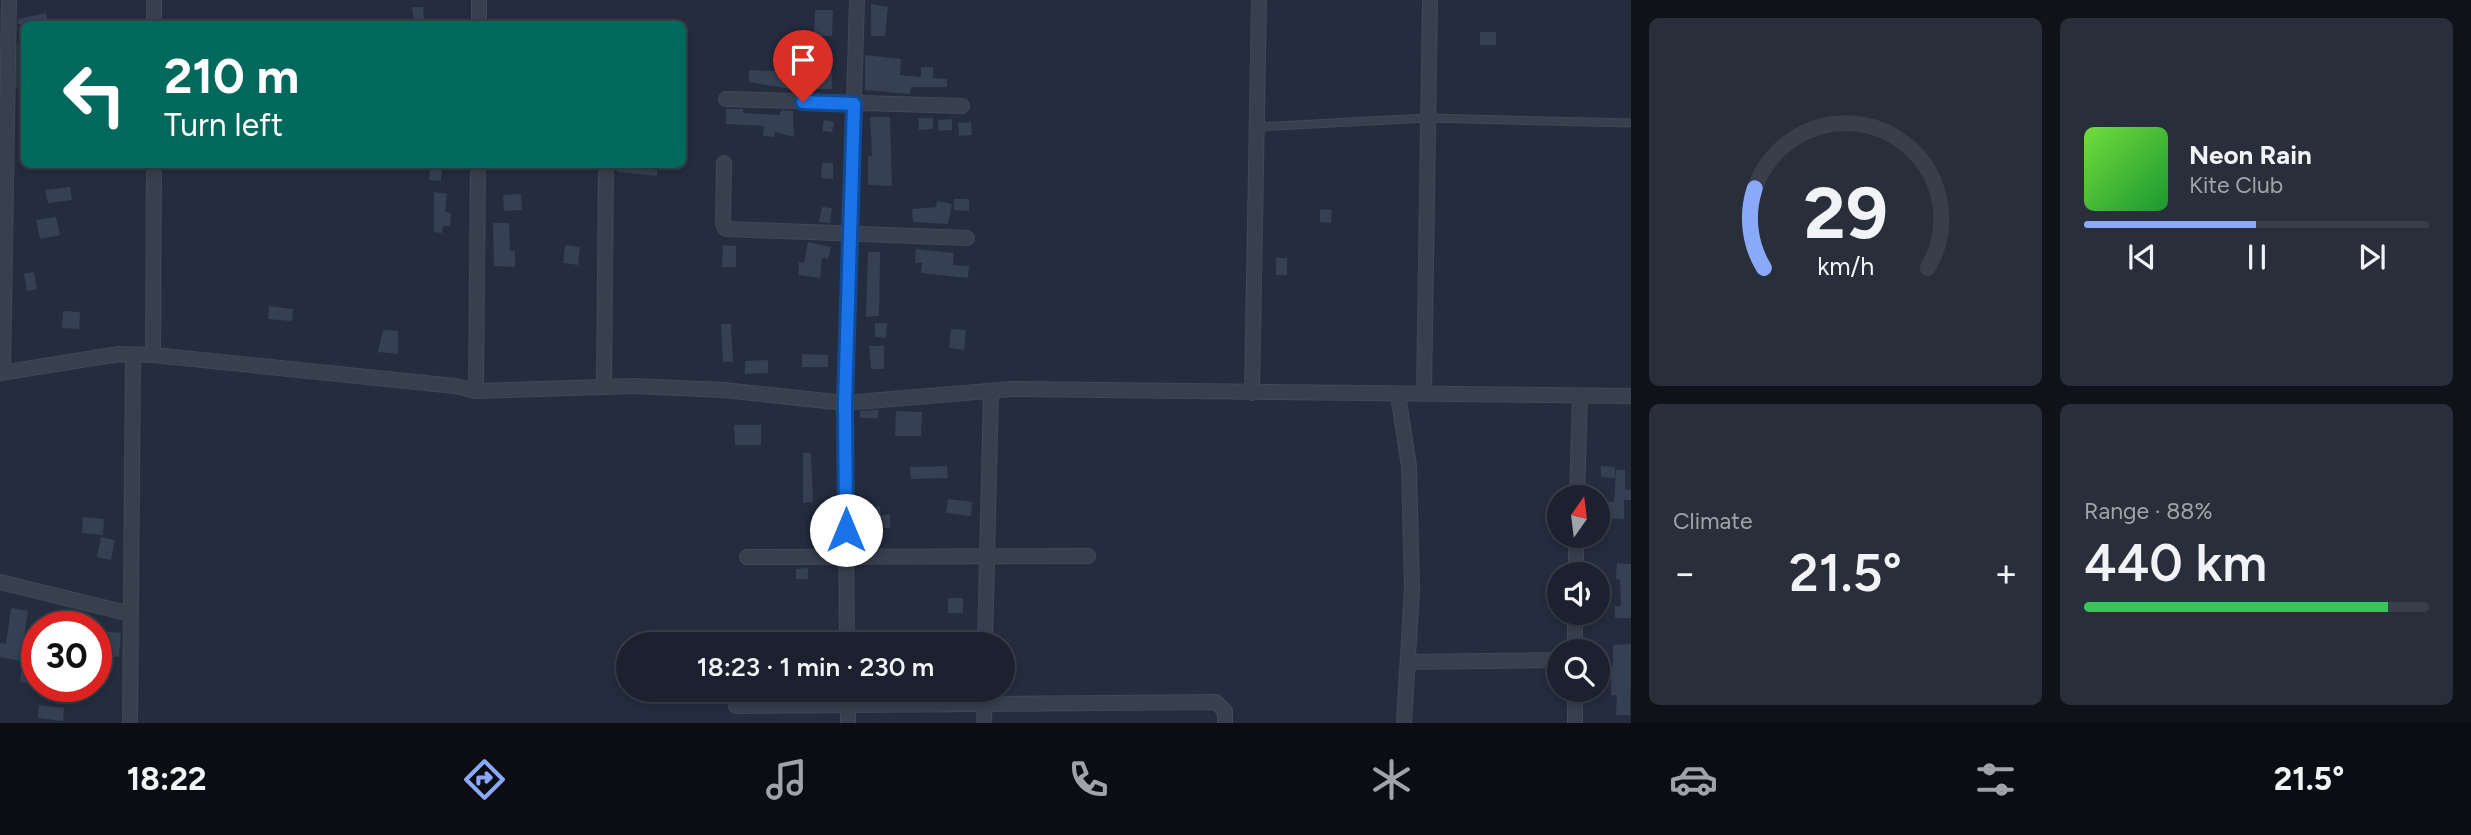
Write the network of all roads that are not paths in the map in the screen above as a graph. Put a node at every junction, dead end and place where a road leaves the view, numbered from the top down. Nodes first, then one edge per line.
1 (9, 0) edge
2 (155, 0) edge
3 (479, 0) edge
4 (857, 0) edge
5 (1259, 0) edge
6 (1430, 0) edge
7 (154, 21) edge
8 (479, 21) edge
9 (726, 99) dead end
10 (854, 104) junction
11 (962, 106) dead end
12 (1427, 118) junction
13 (1631, 123) edge
14 (1257, 127) junction
15 (724, 163) dead end
16 (154, 168) edge
17 (478, 168) edge
18 (606, 168) edge
19 (850, 236) junction
20 (967, 238) dead end
21 (133, 355) junction
22 (153, 355) junction
23 (1, 372) edge
24 (604, 387) junction
25 (476, 391) junction
26 (991, 391) junction
27 (1252, 393) junction
28 (1424, 394) junction
29 (1398, 395) junction
30 (1580, 396) junction
31 (1631, 396) edge
32 (845, 403) junction
33 (1577, 485) edge
34 (846, 555) junction
35 (987, 556) junction
36 (1088, 556) dead end
37 (747, 557) dead end
38 (0, 582) edge
39 (131, 614) junction
40 (847, 632) edge
41 (985, 632) edge
42 (1547, 660) edge
43 (1408, 662) junction
44 (786, 702) edge
45 (848, 702) edge
46 (933, 702) edge
47 (984, 702) edge
48 (1575, 702) edge
49 (984, 705) junction
50 (736, 706) dead end
51 (130, 723) edge
52 (848, 723) edge
53 (984, 723) edge
54 (1224, 723) edge
55 (1404, 723) edge
56 (1575, 723) edge

1 - 23 street
2 - 7 street
3 - 8 street
4 - 10 street
5 - 14 street
6 - 12 street
9 - 10 street
10 - 11 street
10 - 19 street
12 - 13 lane
12 - 14 lane
12 - 28 street
14 - 27 street
15 - 19 street
16 - 22 street
17 - 25 street
18 - 24 street
19 - 20 street
19 - 32 street
21 - 22 street
21 - 23 street
21 - 39 street
22 - 25 street
24 - 25 street
24 - 32 street
26 - 27 street
26 - 32 street
26 - 35 street
27 - 29 street
28 - 29 street
28 - 30 street
29 - 43 street
30 - 31 street
30 - 33 street
32 - 34 street
34 - 35 street
34 - 37 street
34 - 40 street
35 - 36 street
35 - 41 street
38 - 39 street
39 - 51 street
42 - 43 street
43 - 55 street
44 - 50 street
45 - 52 street
46 - 49 street
47 - 49 street
48 - 56 street
49 - 53 street
49 - 54 street

